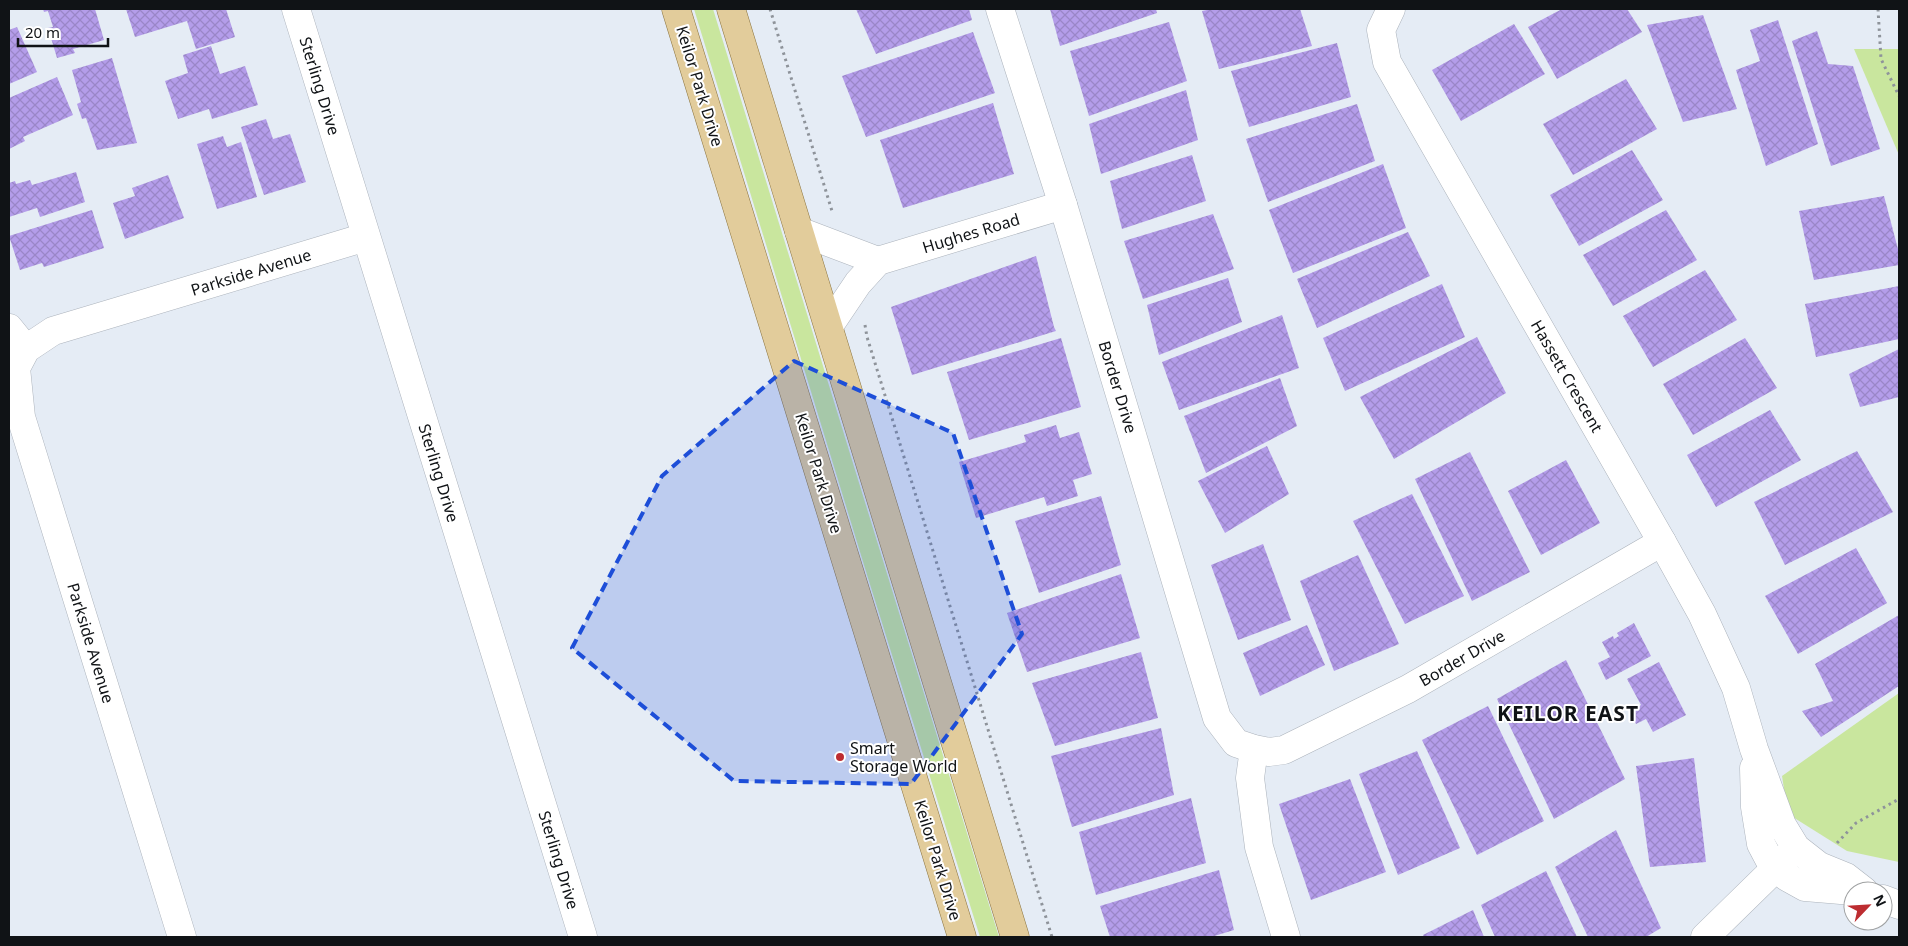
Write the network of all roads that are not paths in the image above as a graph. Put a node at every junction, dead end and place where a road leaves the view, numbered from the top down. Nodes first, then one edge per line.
1 (296, 9) edge
2 (676, 9) edge
3 (731, 9) edge
4 (1000, 9) edge
5 (1391, 9) edge
6 (1063, 205) junction
7 (799, 231) junction
8 (366, 237) junction
9 (878, 261) junction
10 (828, 326) junction
11 (9, 328) edge
12 (26, 349) junction
13 (1662, 542) junction
14 (1754, 749) junction
15 (1254, 750) junction
16 (1796, 848) junction
17 (1777, 867) junction
18 (1851, 881) edge
19 (1843, 890) edge
20 (182, 937) edge
21 (583, 937) edge
22 (962, 937) edge
23 (1015, 937) edge
24 (1286, 937) edge
25 (1706, 937) edge

1 - 8 street, Sterling Drive
2 - 22 main road, Keilor Park Drive
3 - 7 main road
4 - 6 street, Border Drive
5 - 13 street, Hassett Crescent
6 - 9 street, Hughes Road
6 - 15 street, Border Drive
7 - 9 street
7 - 10 main road
8 - 12 street, Parkside Avenue
8 - 21 street, Sterling Drive
9 - 10 street
10 - 23 main road
11 - 12 street
12 - 20 street, Parkside Avenue
13 - 14 street, Hassett Crescent
13 - 15 street, Border Drive
14 - 16 street, Hassett Crescent
14 - 17 street, Hassett Crescent
15 - 24 street
16 - 17 street
16 - 18 street, Hassett Crescent
17 - 19 street, Hassett Crescent
17 - 25 street

